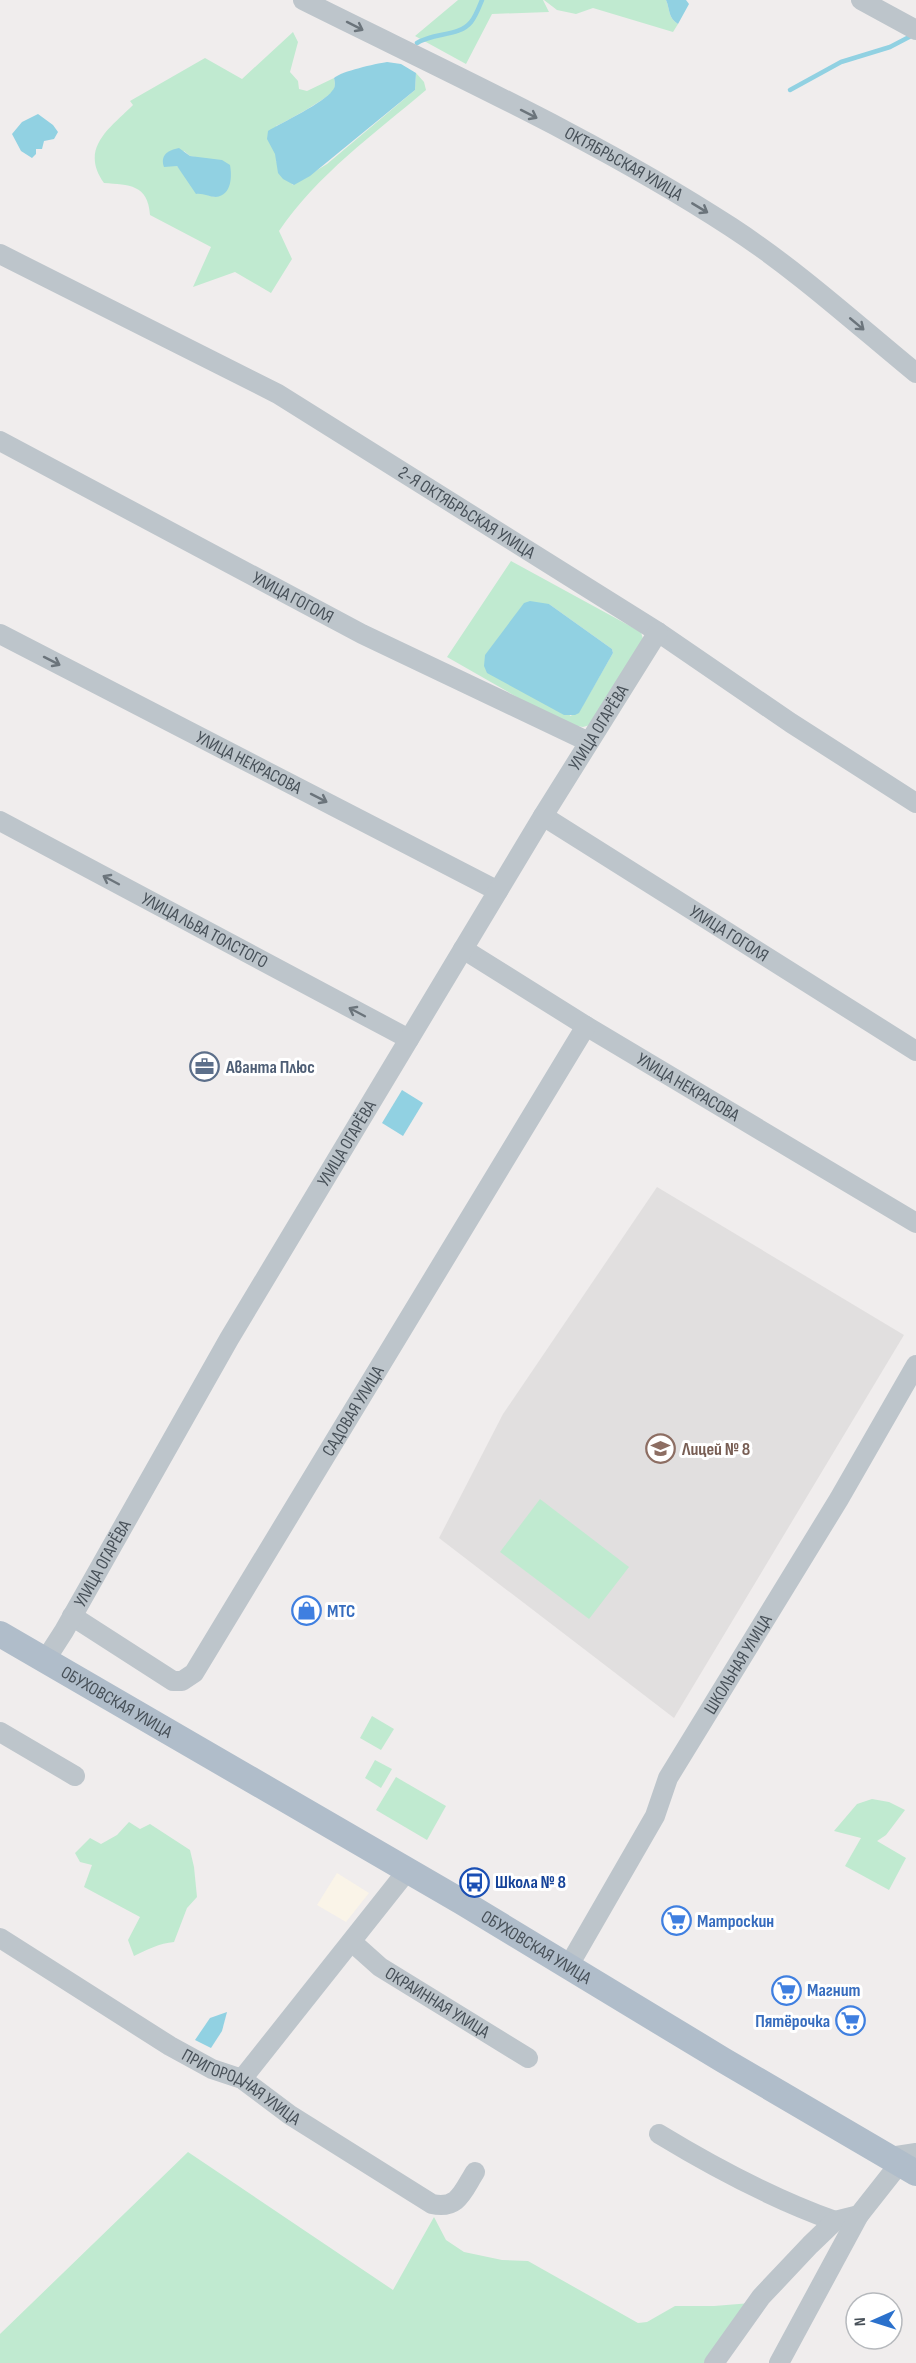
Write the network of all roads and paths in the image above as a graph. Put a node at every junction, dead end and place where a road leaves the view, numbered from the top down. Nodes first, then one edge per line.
1 (303, 0) edge
2 (861, 0) edge
3 (916, 30) edge
4 (0, 254) edge
5 (916, 373) edge
6 (0, 441) edge
7 (658, 632) junction
8 (0, 634) edge
9 (589, 742) junction
10 (916, 803) edge
11 (543, 816) junction
12 (0, 821) edge
13 (498, 891) junction
14 (463, 950) junction
15 (586, 1026) junction
16 (409, 1039) junction
17 (916, 1051) edge
18 (916, 1223) edge
19 (916, 1365) edge
20 (72, 1616) junction
21 (0, 1634) edge
22 (46, 1659) junction
23 (0, 1732) edge
24 (75, 1776) dead end
25 (407, 1871) junction
26 (0, 1938) edge
27 (352, 1942) junction
28 (568, 1967) junction
29 (528, 2058) dead end
30 (242, 2079) junction
31 (658, 2134) dead end
32 (905, 2161) edge
33 (475, 2172) dead end
34 (859, 2215) junction
35 (835, 2222) junction
36 (714, 2363) edge
37 (779, 2363) edge

1 -> 5 street, ОКТЯБРЬСКАЯ УЛИЦА
2 - 3 street
4 - 7 street, 2-Я ОКТЯБРЬСКАЯ УЛИЦА
6 - 9 street, УЛИЦА ГОГОЛЯ
7 - 9 street, УЛИЦА ОГАРЁВА
7 - 10 street, 2-Я ОКТЯБРЬСКАЯ УЛИЦА
8 -> 13 street, УЛИЦА НЕКРАСОВА
9 - 11 street, УЛИЦА ОГАРЁВА
11 - 13 street, УЛИЦА ОГАРЁВА
11 - 17 street, УЛИЦА ГОГОЛЯ
16 -> 12 street, УЛИЦА ЛЬВА ТОЛСТОГО
13 - 14 street, УЛИЦА ОГАРЁВА
14 - 15 street, УЛИЦА НЕКРАСОВА
14 - 16 street, УЛИЦА ОГАРЁВА
15 - 18 street, УЛИЦА НЕКРАСОВА
15 - 20 street, САДОВАЯ УЛИЦА
16 - 20 street, УЛИЦА ОГАРЁВА
19 - 28 street, ШКОЛЬНАЯ УЛИЦА
20 - 22 street, УЛИЦА ОГАРЁВА
21 - 22 main road, ОБУХОВСКАЯ УЛИЦА
22 - 25 main road, ОБУХОВСКАЯ УЛИЦА
23 - 24 street
25 - 27 street
25 - 28 main road, ОБУХОВСКАЯ УЛИЦА
26 - 30 street, ПРИГОРОДНАЯ УЛИЦА
27 - 29 street, ОКРАИННАЯ УЛИЦА
27 - 30 street
28 - 32 main road, ОБУХОВСКАЯ УЛИЦА
30 - 33 street, ПРИГОРОДНАЯ УЛИЦА
31 - 35 street
32 - 34 street
34 - 35 street
34 - 37 street
35 - 36 street

